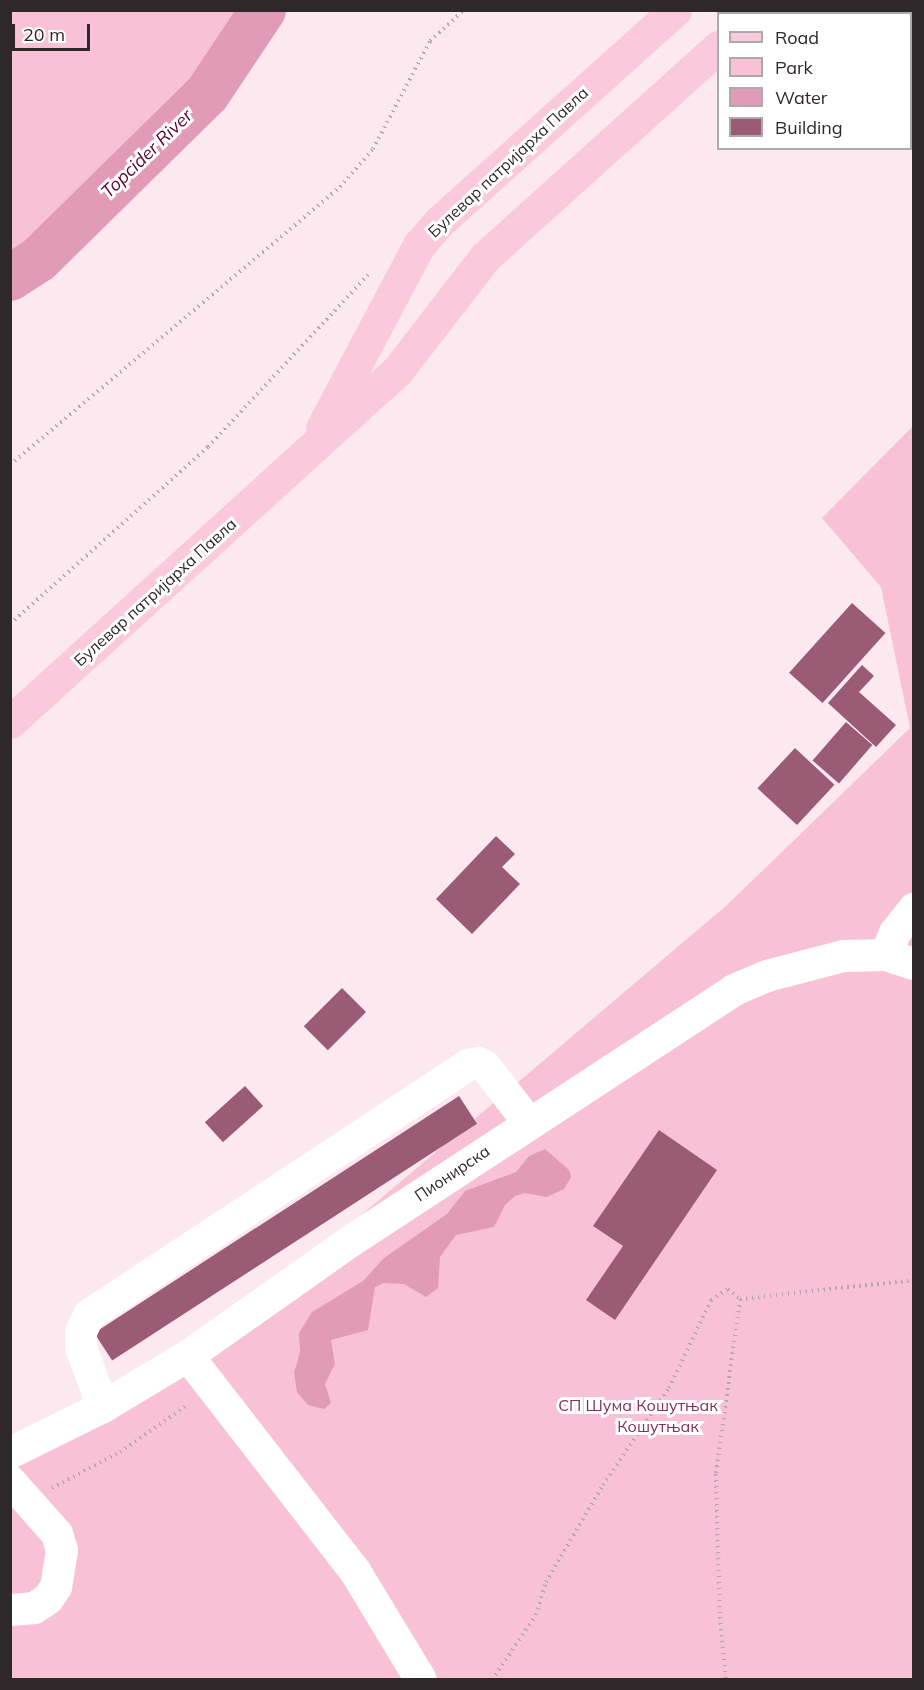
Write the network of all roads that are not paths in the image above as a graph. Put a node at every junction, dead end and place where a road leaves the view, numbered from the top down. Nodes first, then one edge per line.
1 (675, 10) edge
2 (717, 48) edge
3 (300, 462) junction
4 (10, 722) edge
5 (914, 909) edge
6 (904, 955) edge
7 (528, 1122) junction
8 (188, 1356) junction
9 (104, 1407) junction
10 (10, 1453) edge
11 (19, 1490) edge
12 (10, 1610) edge
13 (422, 1680) edge

1 - 3 main road, Булевар патријарха Павла
2 - 3 main road, Булевар патријарха Павла
3 - 4 main road, Булевар патријарха Павла
5 - 6 street
6 - 7 street, Пионирска
7 - 8 street, Пионирска
7 - 9 street
8 - 9 street, Пионирска
8 - 13 street
9 - 10 street, Пионирска
11 - 12 street

